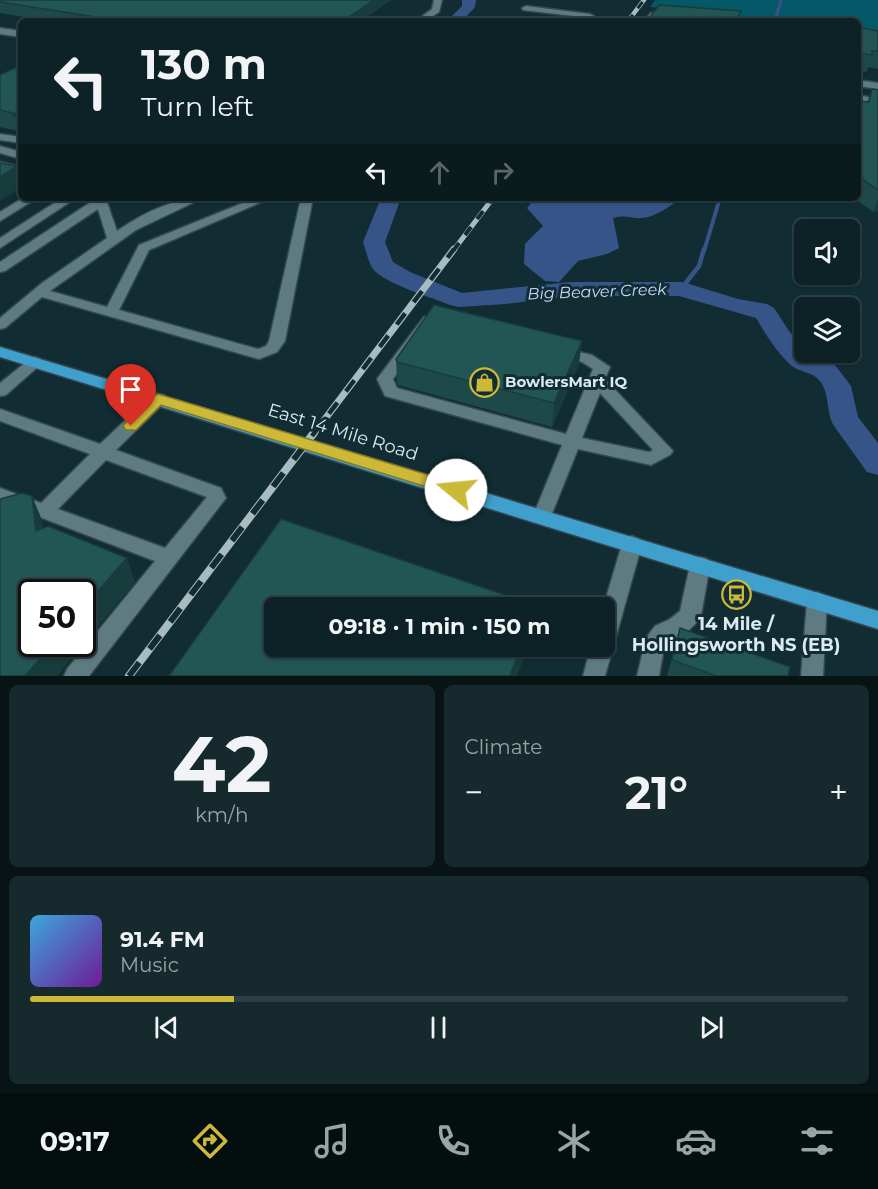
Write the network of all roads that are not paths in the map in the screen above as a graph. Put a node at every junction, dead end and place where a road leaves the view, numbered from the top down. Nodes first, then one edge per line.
1 (438, 0) edge
2 (526, 8) dead end
3 (590, 16) dead end
4 (424, 18) edge
5 (651, 18) edge
6 (678, 18) edge
7 (0, 31) edge
8 (18, 34) edge
9 (861, 83) edge
10 (878, 86) edge
11 (861, 99) edge
12 (878, 102) edge
13 (0, 137) edge
14 (18, 140) edge
15 (0, 149) edge
16 (18, 155) edge
17 (0, 165) edge
18 (18, 169) edge
19 (26, 201) edge
20 (65, 201) edge
21 (100, 201) edge
22 (104, 201) edge
23 (189, 201) edge
24 (258, 201) edge
25 (306, 201) edge
26 (0, 217) edge
27 (114, 240) junction
28 (0, 244) edge
29 (0, 268) edge
30 (39, 292) junction
31 (111, 312) junction
32 (0, 325) edge
33 (0, 352) edge
34 (36, 362) junction
35 (597, 380) junction
36 (0, 390) edge
37 (158, 399) junction
38 (0, 415) edge
39 (572, 442) junction
40 (104, 452) junction
41 (0, 495) edge
42 (45, 512) junction
43 (542, 516) junction
44 (632, 544) junction
45 (169, 558) junction
46 (700, 565) junction
47 (817, 601) junction
48 (615, 602) edge
49 (873, 618) edge
50 (599, 657) edge
51 (75, 676) edge
52 (594, 676) edge
53 (648, 676) edge
54 (812, 676) edge

1 - 4 street
2 - 3 street
5 - 6 street
7 - 8 street
9 - 10 street
11 - 12 street
13 - 14 street
15 - 16 street
17 - 18 street
19 - 26 street
20 - 28 street
21 - 29 street
22 - 27 street
23 - 27 street
24 - 31 street
25 - 31 street
27 - 30 street
30 - 31 street
30 - 32 street
33 - 34 main road, East 14 Mile Road
34 - 36 street
34 - 37 main road, East 14 Mile Road
35 - 39 street
35 - 39 street
35 - 39 street
37 - 40 street
37 - 43 main road, East 14 Mile Road
38 - 40 street
39 - 43 street
40 - 42 street
40 - 45 street
41 - 42 street
42 - 45 street
43 - 44 main road, East 14 Mile Road
44 - 46 main road, East 14 Mile Road
44 - 48 street
45 - 51 street
46 - 47 main road, East 14 Mile Road
46 - 53 street
47 - 49 main road, East 14 Mile Road
47 - 54 street
50 - 52 street

